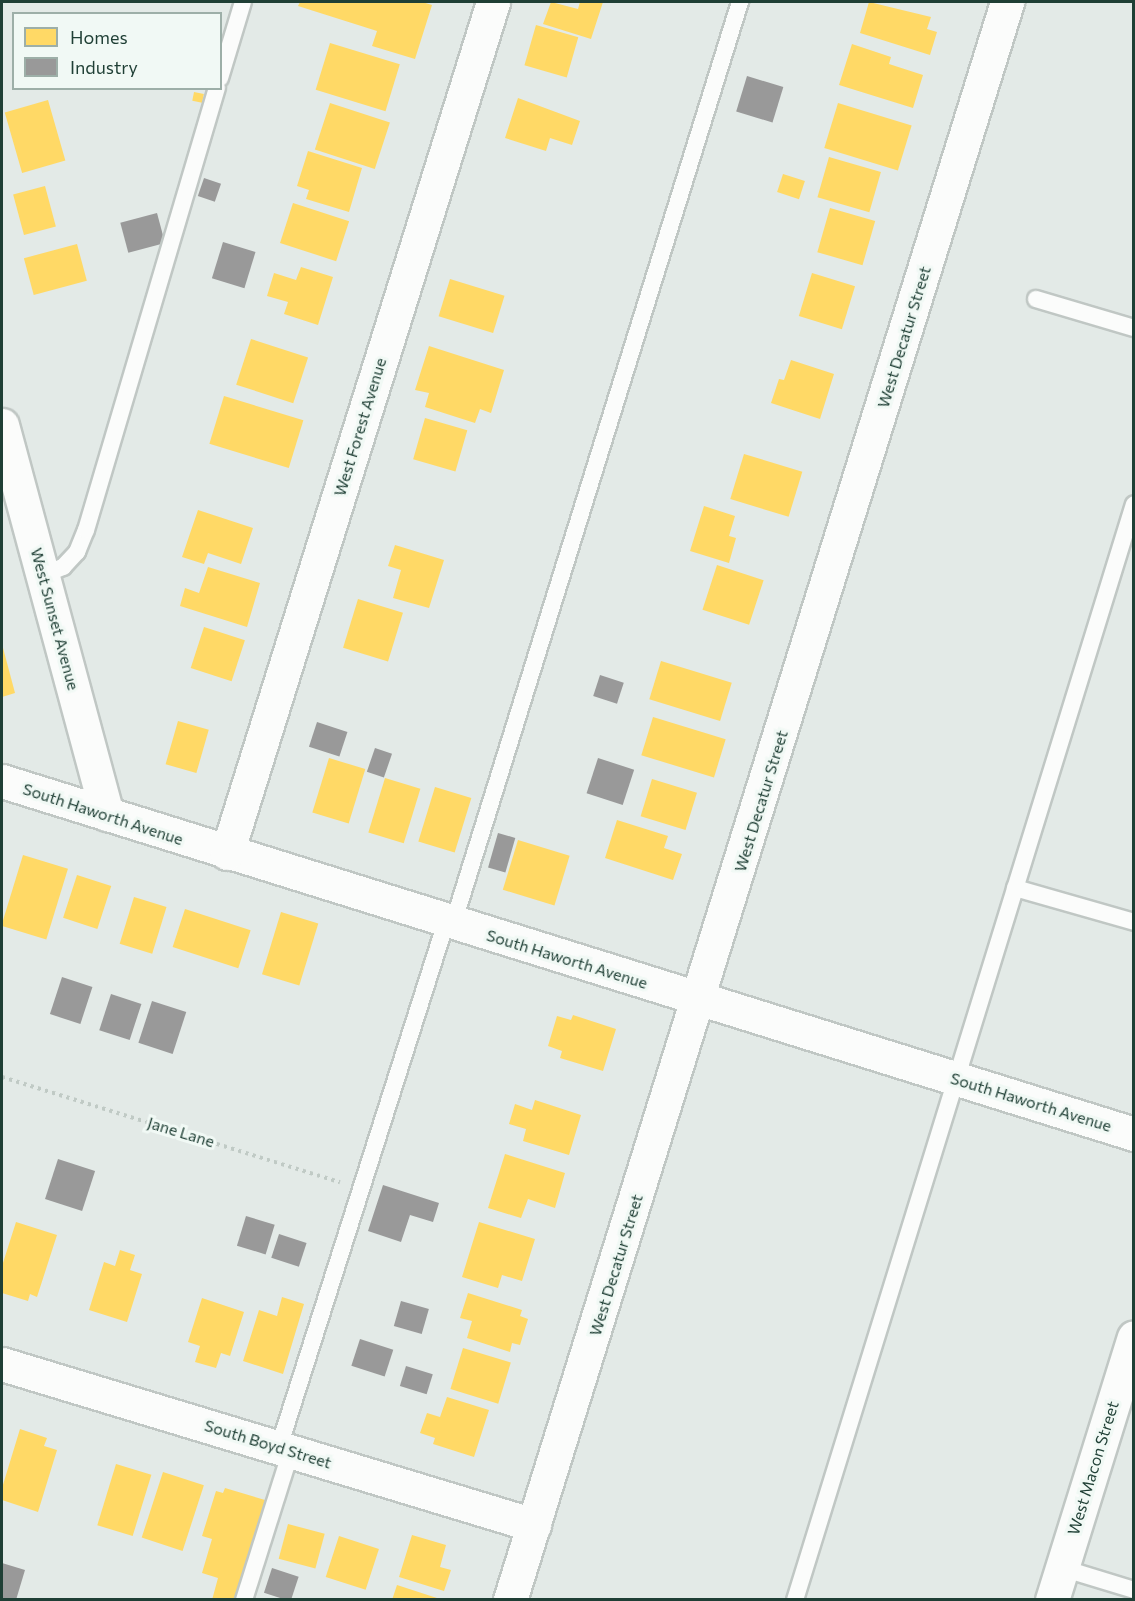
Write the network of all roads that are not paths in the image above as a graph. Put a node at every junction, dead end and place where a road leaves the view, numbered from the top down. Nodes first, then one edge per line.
1 (243, 2) edge
2 (493, 2) edge
3 (740, 2) edge
4 (1007, 2) edge
5 (222, 71) edge
6 (217, 90) edge
7 (1036, 299) dead end
8 (1134, 328) edge
9 (2, 425) edge
10 (1134, 504) edge
11 (43, 575) junction
12 (2, 781) edge
13 (107, 814) junction
14 (227, 854) junction
15 (1015, 888) junction
16 (1134, 922) edge
17 (449, 923) junction
18 (700, 999) junction
19 (959, 1080) junction
20 (1134, 1134) edge
21 (1134, 1337) edge
22 (2, 1364) edge
23 (285, 1449) junction
24 (534, 1525) junction
25 (1062, 1568) junction
26 (1134, 1590) edge
27 (244, 1599) edge
28 (510, 1599) edge
29 (795, 1599) edge
30 (1052, 1599) edge

1 - 5 lane
2 - 14 street, West Forest Avenue
3 - 17 lane
4 - 18 street, West Decatur Street
6 - 11 lane
7 - 8 lane
9 - 11 street, West Sunset Avenue
10 - 15 lane
11 - 13 street, West Sunset Avenue
12 - 13 street, South Haworth Avenue
13 - 14 street, South Haworth Avenue
14 - 17 street, South Haworth Avenue
15 - 16 lane
15 - 19 lane
17 - 18 street, South Haworth Avenue
17 - 23 lane
18 - 19 street, South Haworth Avenue
18 - 24 street, West Decatur Street
19 - 20 street, South Haworth Avenue
19 - 29 lane
21 - 25 street, West Macon Street
22 - 23 street, South Boyd Street
23 - 24 street, South Boyd Street
23 - 27 lane
24 - 28 street, West Decatur Street
25 - 26 lane
25 - 30 street, West Macon Street

